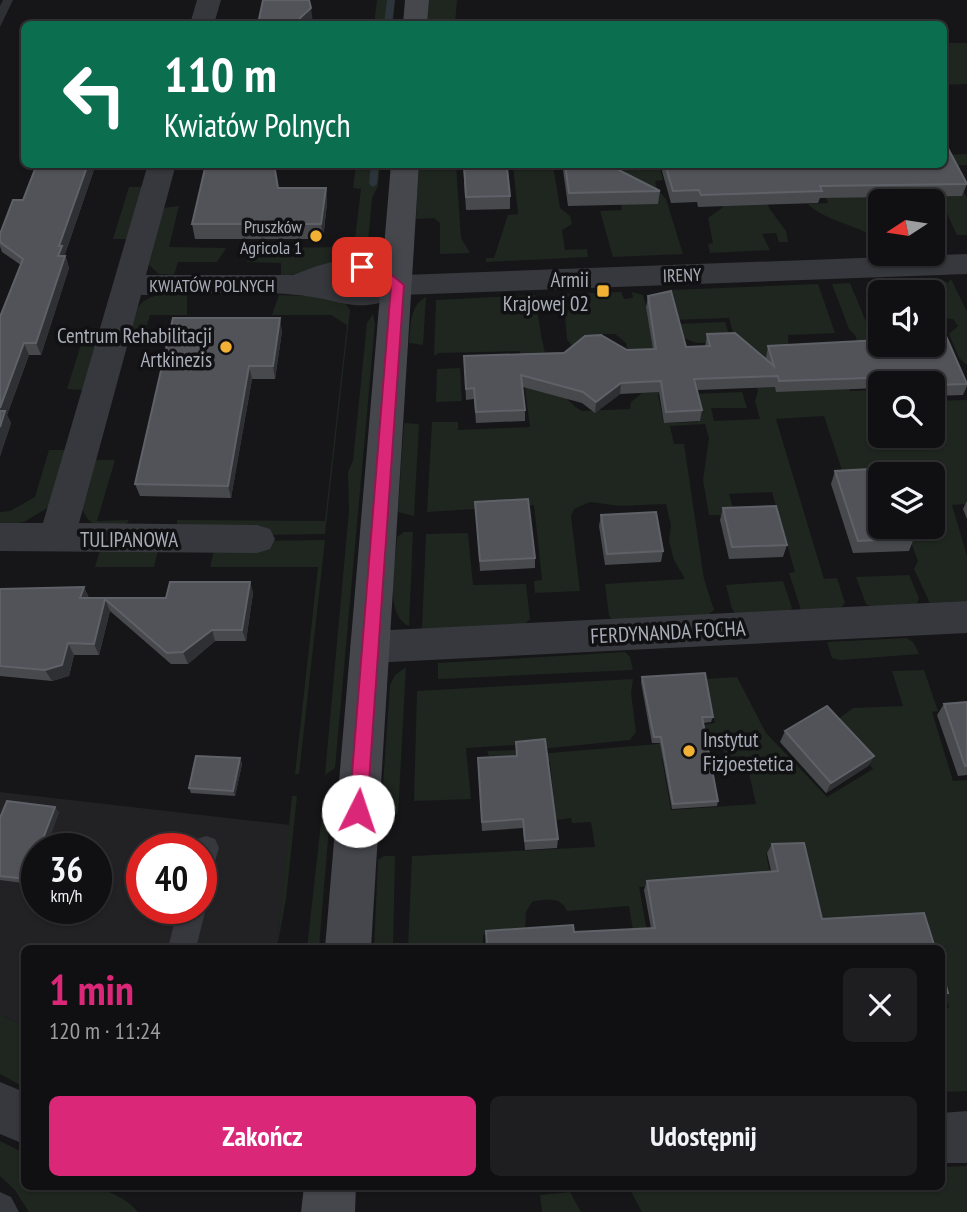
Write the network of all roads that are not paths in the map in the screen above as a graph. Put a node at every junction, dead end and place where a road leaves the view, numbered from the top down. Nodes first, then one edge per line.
1 (209, 0) edge
2 (417, 0) edge
3 (203, 21) edge
4 (415, 21) edge
5 (161, 168) edge
6 (405, 168) edge
7 (967, 264) edge
8 (128, 285) junction
9 (397, 285) junction
10 (0, 537) edge
11 (57, 538) junction
12 (257, 539) dead end
13 (967, 617) edge
14 (370, 646) junction
15 (188, 924) edge
16 (183, 945) edge
17 (348, 945) edge
18 (0, 1107) edge
19 (21, 1118) edge
20 (967, 1137) edge
21 (945, 1139) edge
22 (330, 1190) edge
23 (328, 1212) edge

1 - 3 street
2 - 4 street
5 - 8 street, KWIATÓW POLNYCH
6 - 9 street
7 - 9 street, IRENY
8 - 9 street, KWIATÓW POLNYCH
8 - 11 street, KWIATÓW POLNYCH
9 - 14 street
10 - 11 street, TULIPANOWA
11 - 12 street, TULIPANOWA
13 - 14 street, FERDYNANDA FOCHA
14 - 17 street
15 - 16 lane
18 - 19 street
20 - 21 street
22 - 23 street

